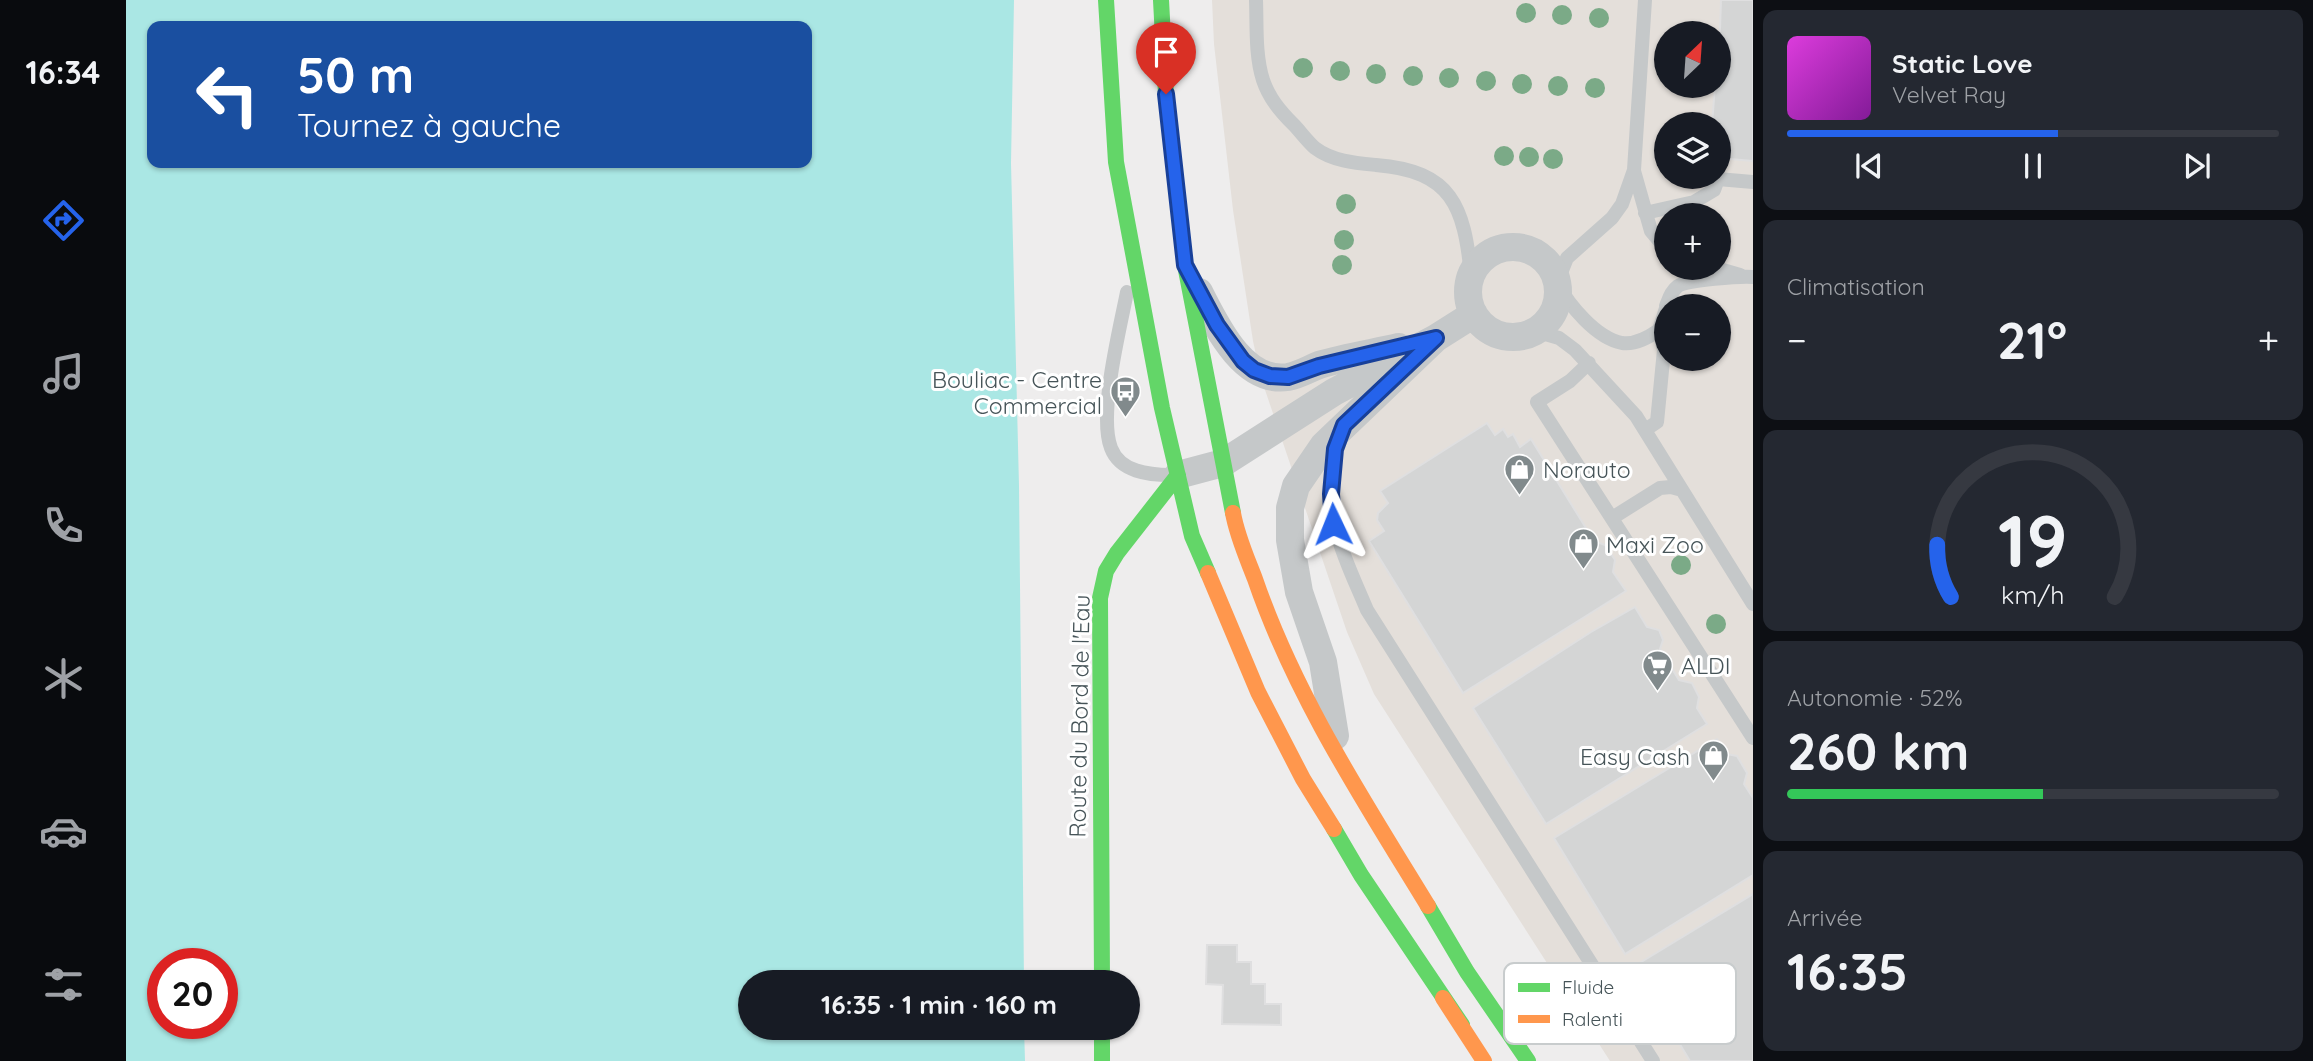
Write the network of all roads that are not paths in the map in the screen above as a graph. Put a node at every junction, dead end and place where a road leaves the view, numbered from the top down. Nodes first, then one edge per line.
1 (1106, 0) edge
2 (1161, 0) edge
3 (1256, 0) edge
4 (1646, 0) edge
5 (1633, 170) junction
6 (1753, 182) edge
7 (1645, 213) junction
8 (1654, 235) edge
9 (1133, 260) junction
10 (1185, 265) junction
11 (1731, 272) edge
12 (1471, 275) junction
13 (1749, 277) edge
14 (1557, 283) junction
15 (1671, 294) edge
16 (1474, 314) junction
17 (1535, 331) junction
18 (1654, 333) edge
19 (1436, 338) junction
20 (1589, 363) junction
21 (1662, 371) edge
22 (1344, 425) junction
23 (1645, 430) junction
24 (1223, 463) junction
25 (1178, 475) junction
26 (1682, 490) junction
27 (1612, 518) junction
28 (1753, 604) edge
29 (1753, 738) edge
30 (1339, 759) junction
31 (1591, 963) edge
32 (1102, 970) edge
33 (1504, 1026) edge
34 (1102, 1040) edge
35 (1516, 1044) edge
36 (1642, 1044) edge
37 (1102, 1061) edge
38 (1486, 1061) edge
39 (1528, 1061) edge
40 (1653, 1061) edge

1 - 9 main road
2 - 10 main road
3 - 12 lane
4 - 5 lane
5 - 7 lane
5 - 14 lane
6 - 7 lane
7 - 8 lane
9 - 25 main road
9 - 25 lane
10 - 19 street
10 - 24 main road
11 - 13 lane
12 - 14 street
12 - 16 street
13 - 15 lane
14 - 17 street
14 - 18 lane
16 - 17 street
16 - 19 street
17 - 20 lane
19 - 22 street
19 - 24 street
20 - 23 lane
20 - 27 lane
21 - 23 lane
22 - 30 street
22 - 31 lane
23 - 26 lane
24 - 25 street
24 - 30 main road
25 - 32 main road, Route du Bord de l'Eau
25 - 38 main road
26 - 27 lane
26 - 28 lane
27 - 29 lane
30 - 33 main road
34 - 37 main road
35 - 39 main road
36 - 40 lane

